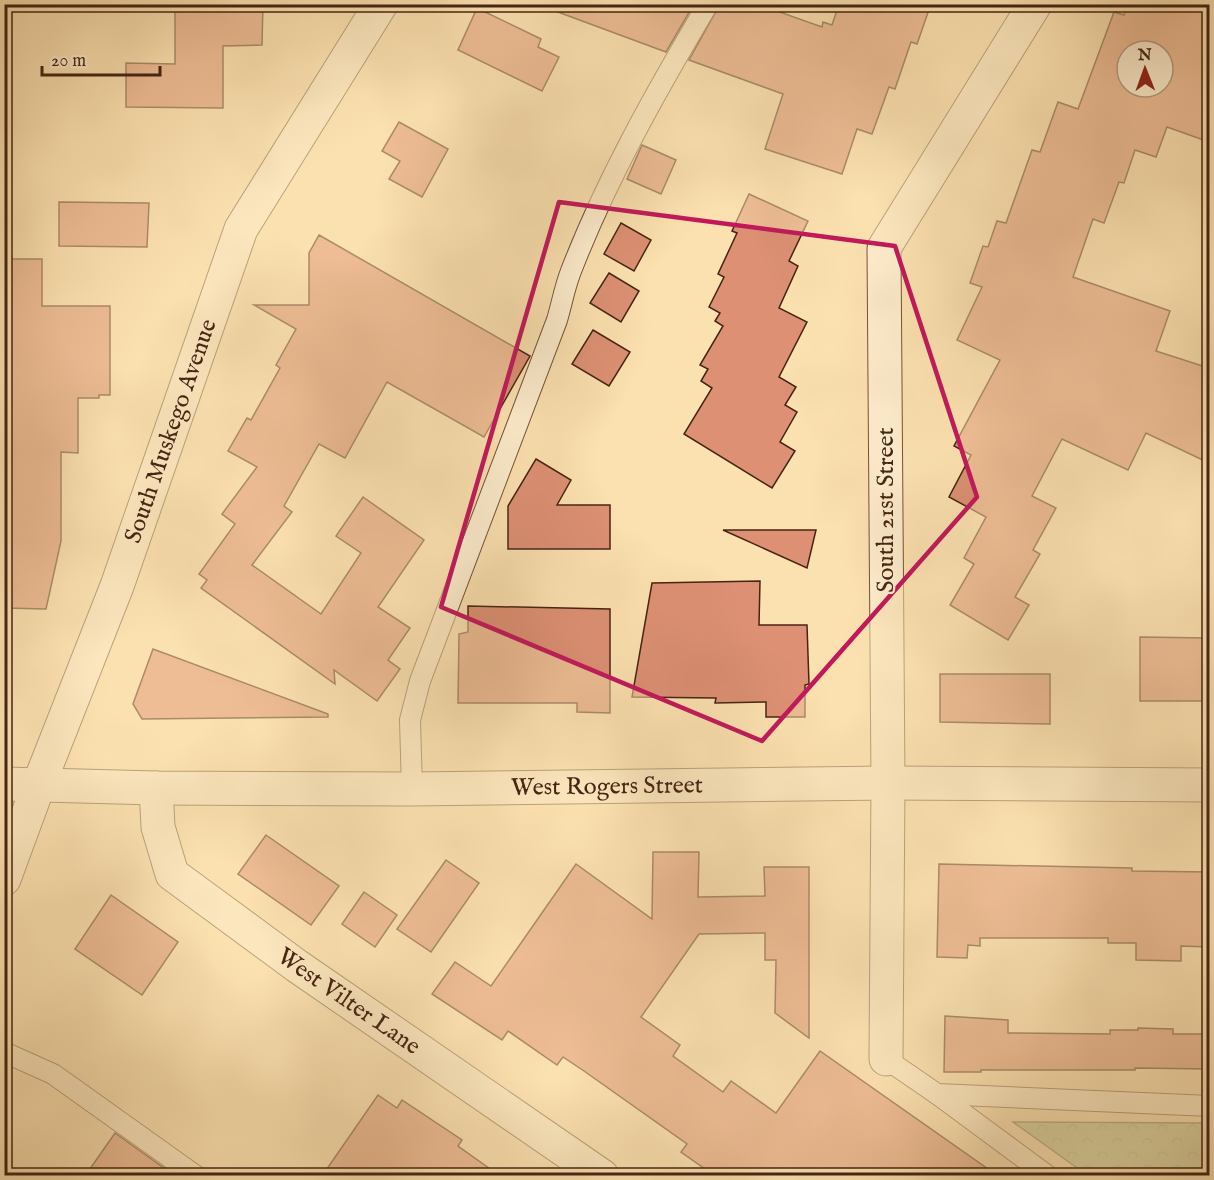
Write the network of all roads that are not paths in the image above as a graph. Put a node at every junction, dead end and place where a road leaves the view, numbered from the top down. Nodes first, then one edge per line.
1 (381, 4) edge
2 (708, 4) edge
3 (1035, 4) edge
4 (888, 783) junction
5 (4, 784) edge
6 (39, 784) junction
7 (1209, 784) edge
8 (156, 788) junction
9 (412, 789) junction
10 (4, 879) edge
11 (4, 1052) edge
12 (886, 1059) joint
13 (937, 1094) junction
14 (1209, 1106) edge
15 (196, 1176) edge
16 (602, 1176) edge
17 (1048, 1176) edge

1 - 6 street, South Muskego Avenue
2 - 9 lane
3 - 4 street, South 21st Street
4 - 7 street, West Rogers Street
4 - 9 street, West Rogers Street
4 - 12 street, South 21st Street
5 - 6 street, West Rogers Street
6 - 8 street, West Rogers Street
6 - 10 street, South Muskego Avenue
8 - 9 street, West Rogers Street
8 - 16 street, West Vilter Lane
11 - 15 lane
12 - 13 lane
13 - 14 lane
13 - 17 lane

